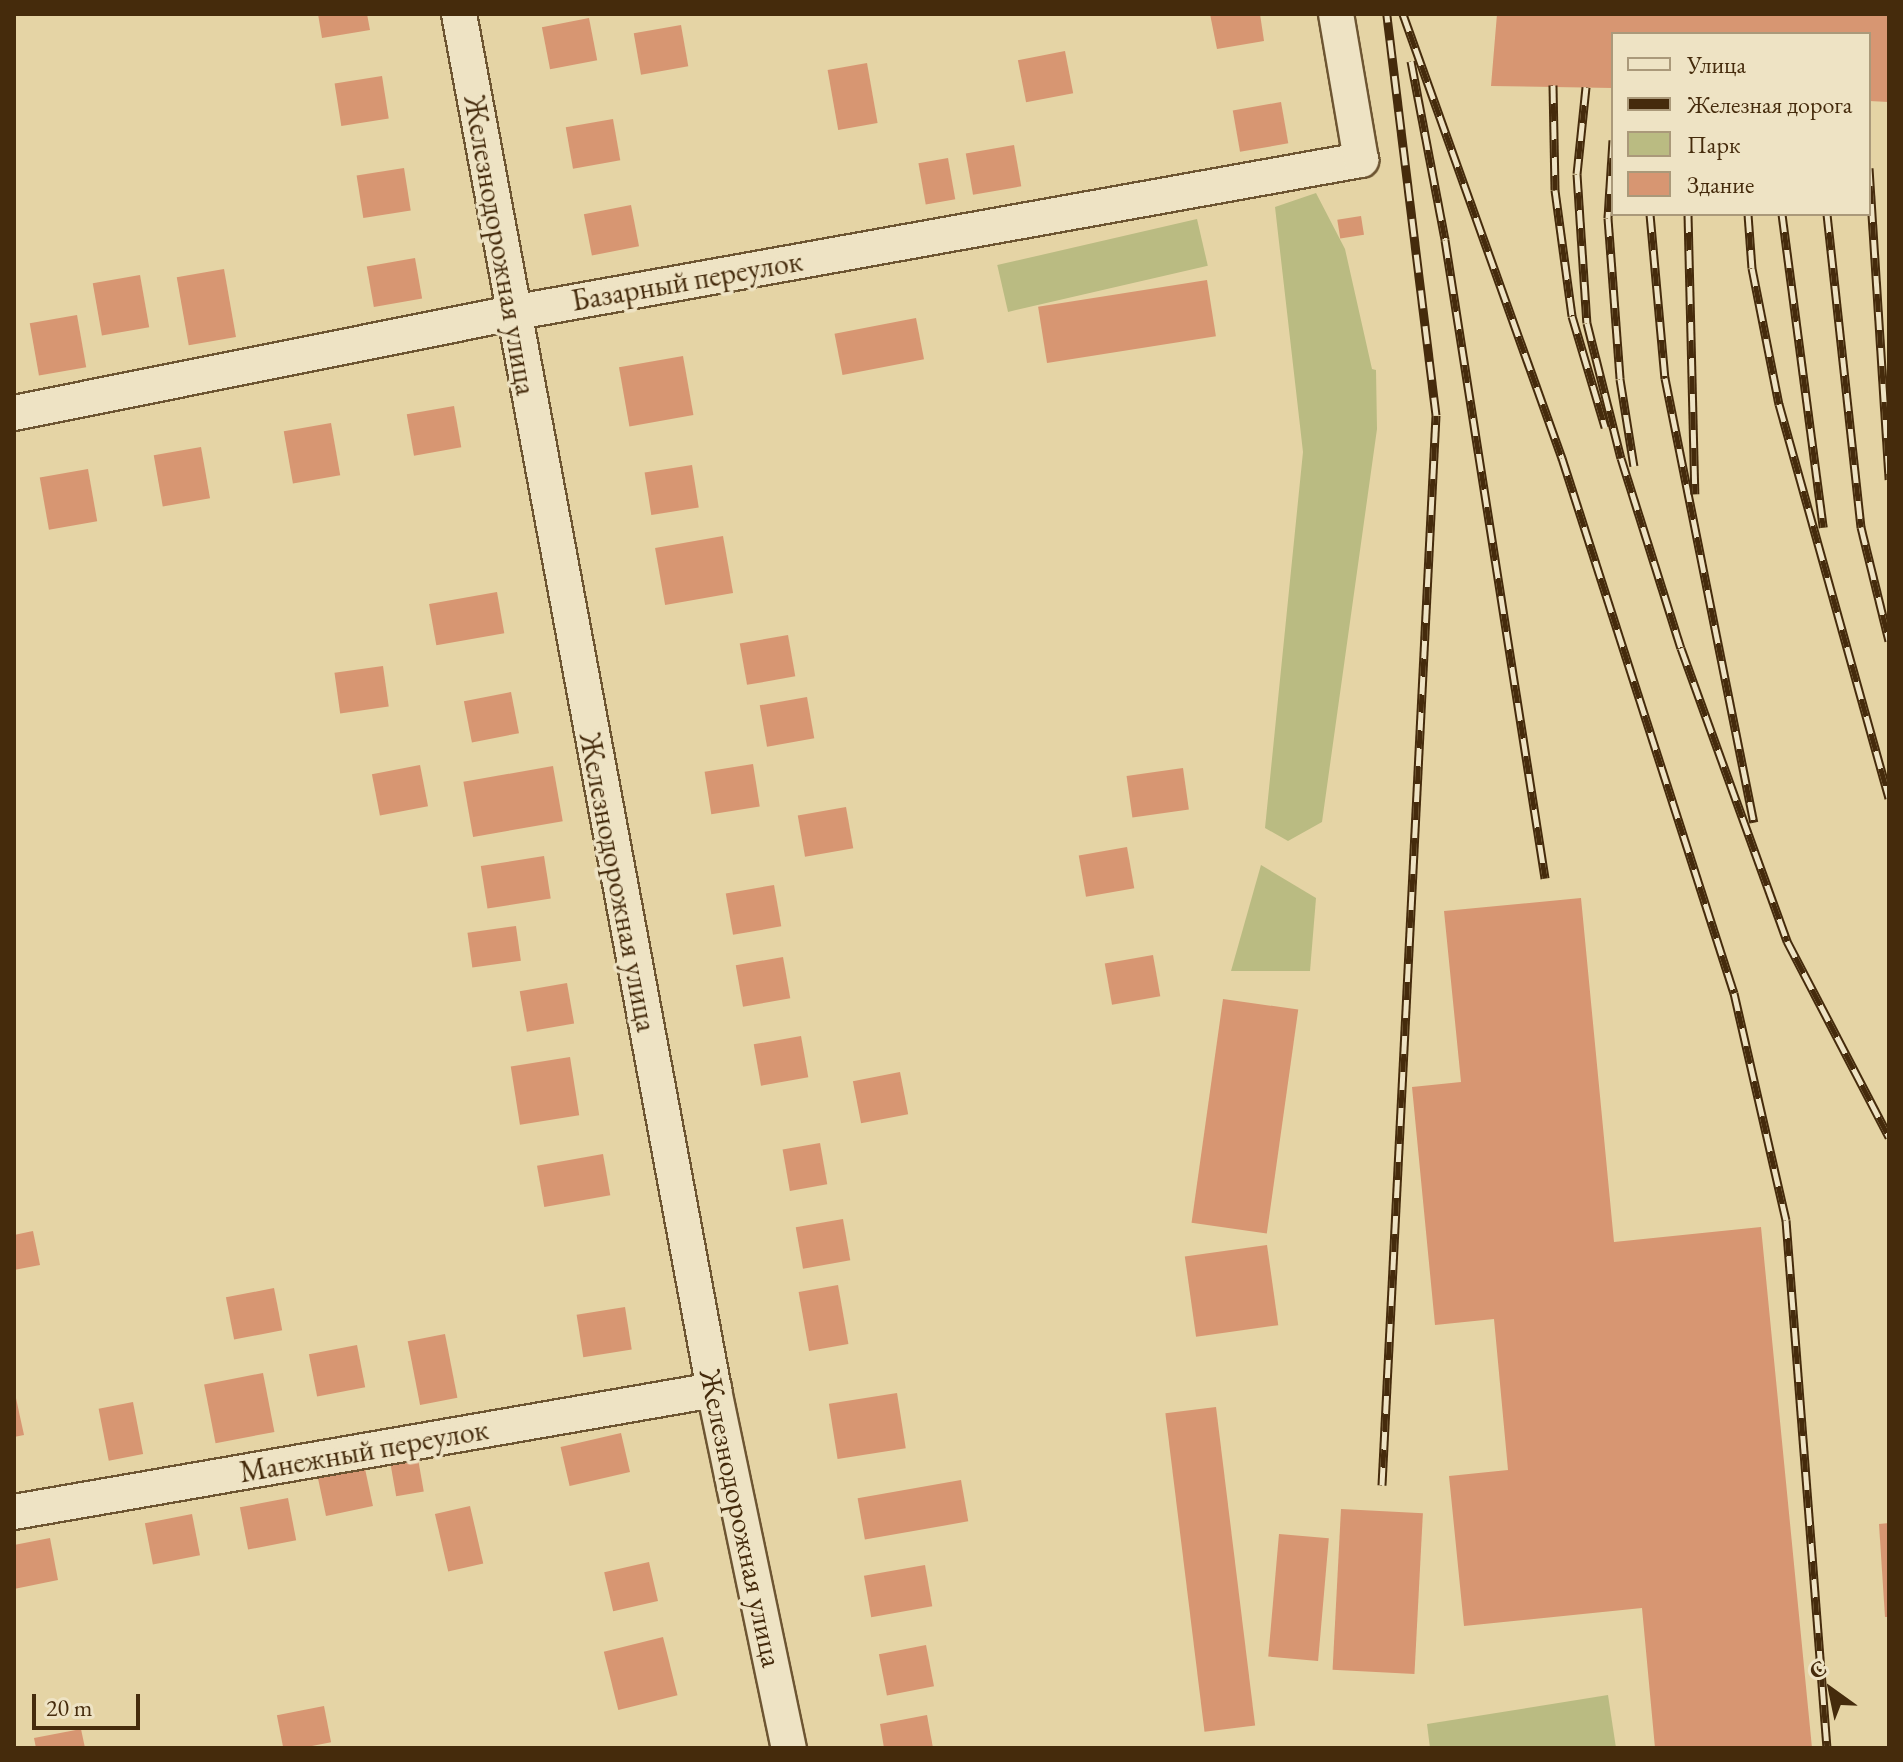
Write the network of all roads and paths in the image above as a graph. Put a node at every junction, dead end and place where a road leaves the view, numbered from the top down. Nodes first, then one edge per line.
1 (459, 14) edge
2 (1336, 14) edge
3 (512, 313) junction
4 (14, 413) edge
5 (714, 1390) junction
6 (14, 1512) edge
7 (789, 1748) edge

1 - 3 street, Железнодорожная улица
2 - 3 street, Базарный переулок
3 - 4 street, Базарный переулок
3 - 5 street, Железнодорожная улица
5 - 6 street, Манежный переулок
5 - 7 street, Железнодорожная улица

